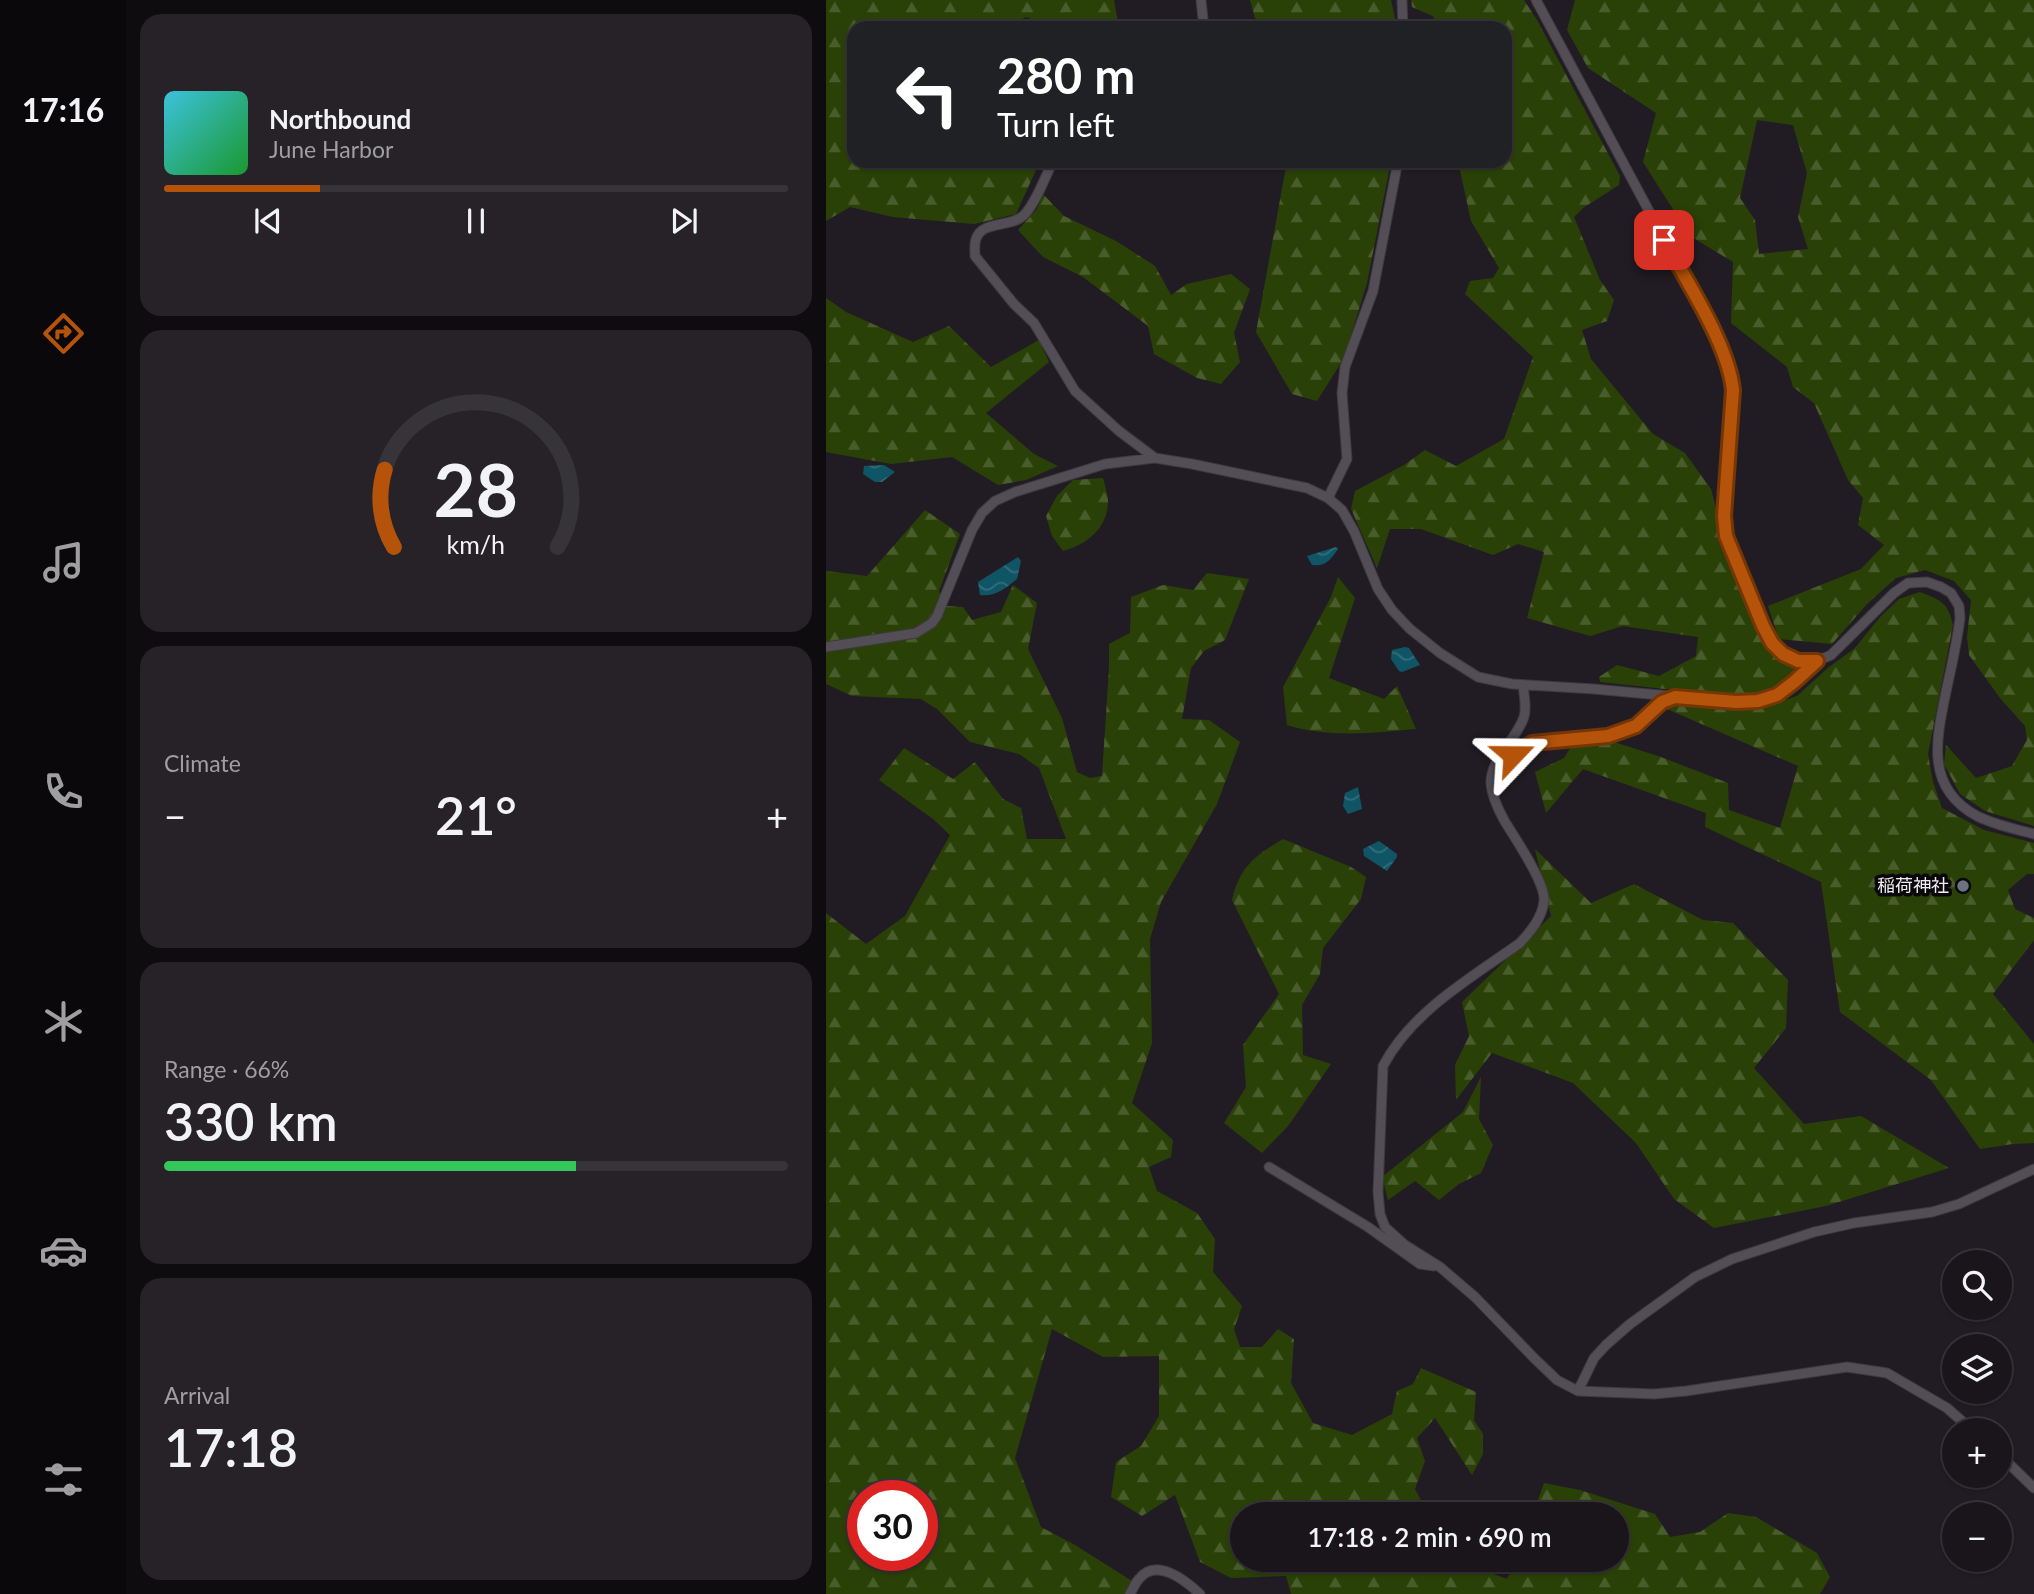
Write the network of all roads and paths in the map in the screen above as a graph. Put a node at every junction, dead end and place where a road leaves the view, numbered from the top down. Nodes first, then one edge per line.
1 (1201, 0) edge
2 (1402, 0) edge
3 (1536, 0) edge
4 (1204, 21) edge
5 (1403, 21) edge
6 (1049, 168) edge
7 (1397, 168) edge
8 (1155, 458) junction
9 (1328, 498) junction
10 (826, 647) edge
11 (1817, 661) junction
12 (1523, 685) junction
13 (1675, 697) junction
14 (1493, 767) junction
15 (2034, 834) edge
16 (1269, 1167) dead end
17 (2034, 1169) edge
18 (1440, 1267) junction
19 (1577, 1391) junction
20 (1959, 1418) edge
21 (2012, 1467) edge
22 (2034, 1488) edge
23 (1130, 1594) edge
24 (1199, 1594) edge

1 - 4 street
2 - 5 street
3 - 11 street
6 - 8 street
7 - 9 street
8 - 9 street
8 - 10 street
9 - 12 street
11 - 13 street
11 - 15 street
12 - 13 street
12 - 14 street
13 - 14 street
14 - 18 street
16 - 18 street
17 - 19 street
18 - 19 street
19 - 20 street
21 - 22 street
23 - 24 street

